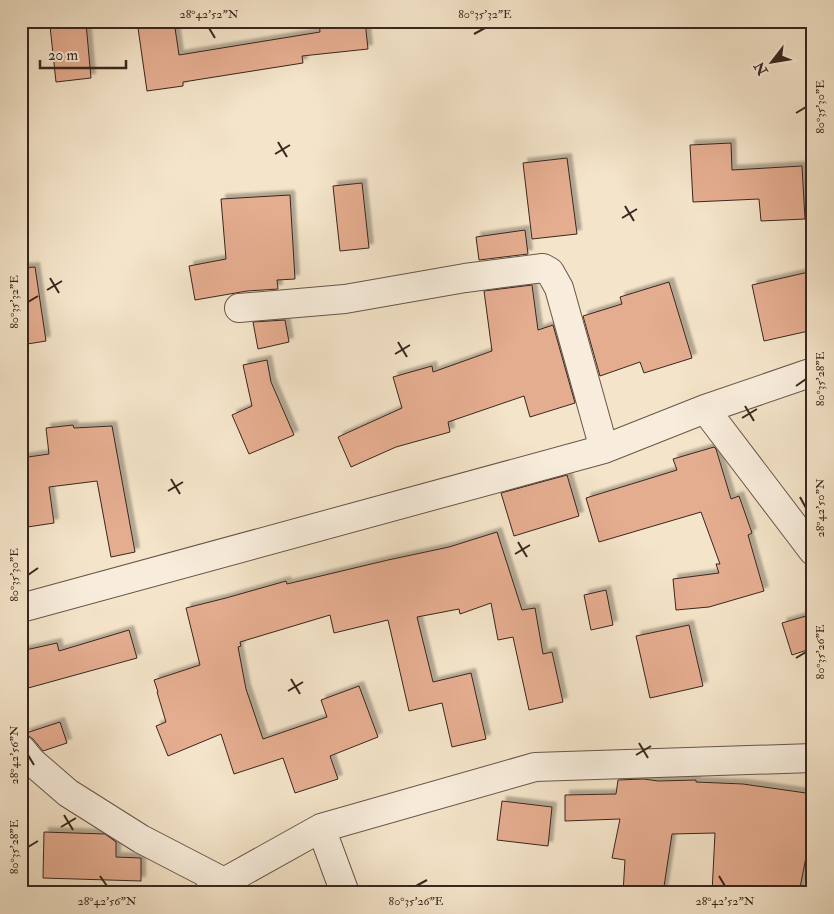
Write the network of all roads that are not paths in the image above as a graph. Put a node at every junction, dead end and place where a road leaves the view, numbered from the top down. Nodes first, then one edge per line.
1 (239, 308) dead end
2 (813, 372) edge
3 (705, 409) junction
4 (604, 448) junction
5 (813, 551) edge
6 (21, 608) edge
7 (21, 749) edge
8 (813, 758) edge
9 (321, 828) junction
10 (216, 887) edge
11 (345, 893) edge

1 - 4 street
2 - 3 street
3 - 4 street
3 - 5 street
4 - 6 street
7 - 10 street
8 - 9 street
9 - 10 street
9 - 11 street

